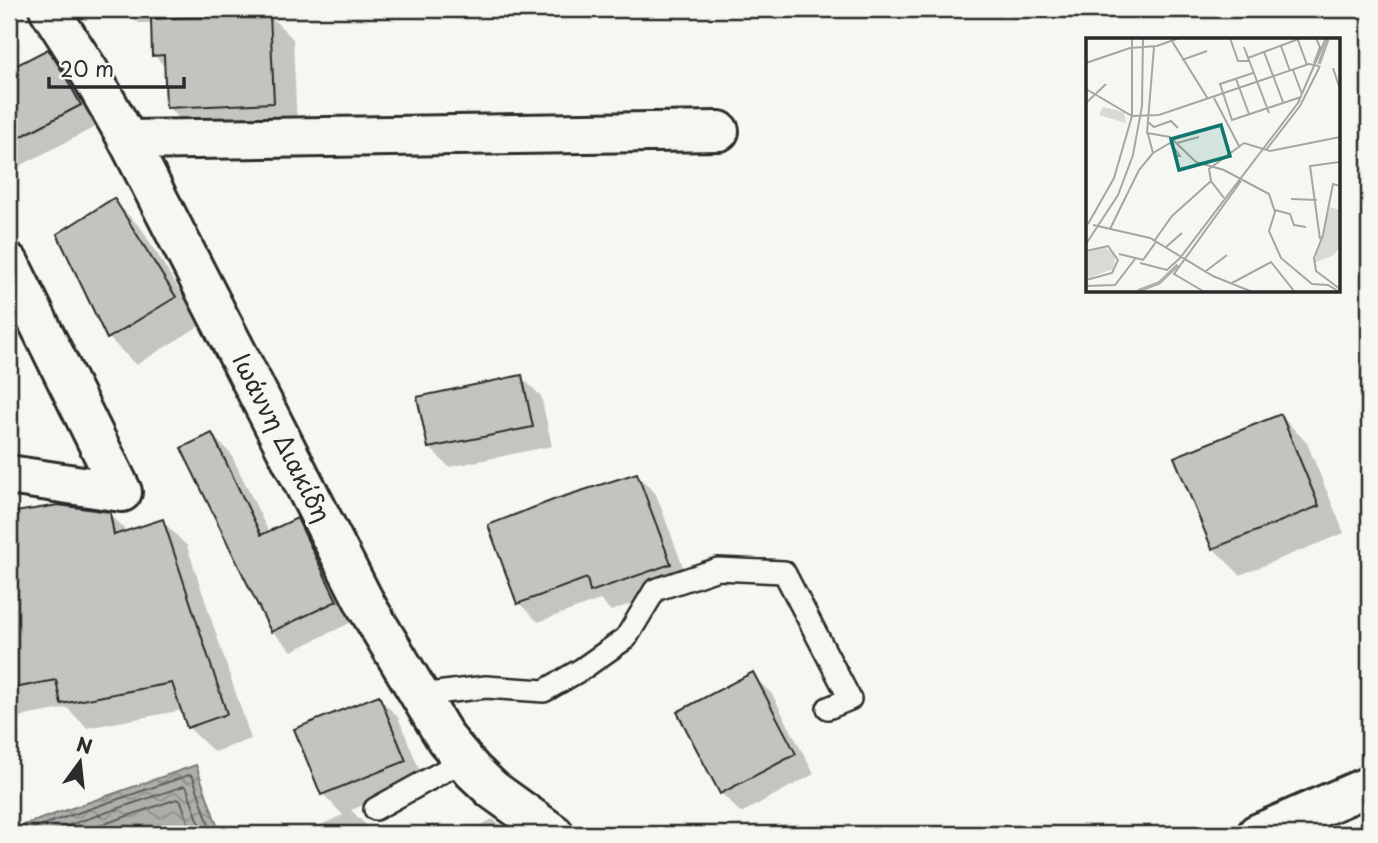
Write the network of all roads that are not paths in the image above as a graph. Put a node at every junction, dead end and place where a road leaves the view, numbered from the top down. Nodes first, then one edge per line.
1 (49, 9) edge
2 (719, 131) dead end
3 (128, 140) junction
4 (9, 263) edge
5 (9, 475) edge
6 (420, 695) junction
7 (828, 708) dead end
8 (464, 760) junction
9 (1369, 786) edge
10 (374, 809) dead end
11 (554, 834) edge
12 (1257, 834) edge

1 - 3 street, Ιωάννη Διακίδη
2 - 3 street
3 - 6 street, Ιωάννη Διακίδη
4 - 5 street
6 - 7 lane
6 - 8 street, Ιωάννη Διακίδη
8 - 10 lane
8 - 11 street, Ιωάννη Διακίδη
9 - 12 street

